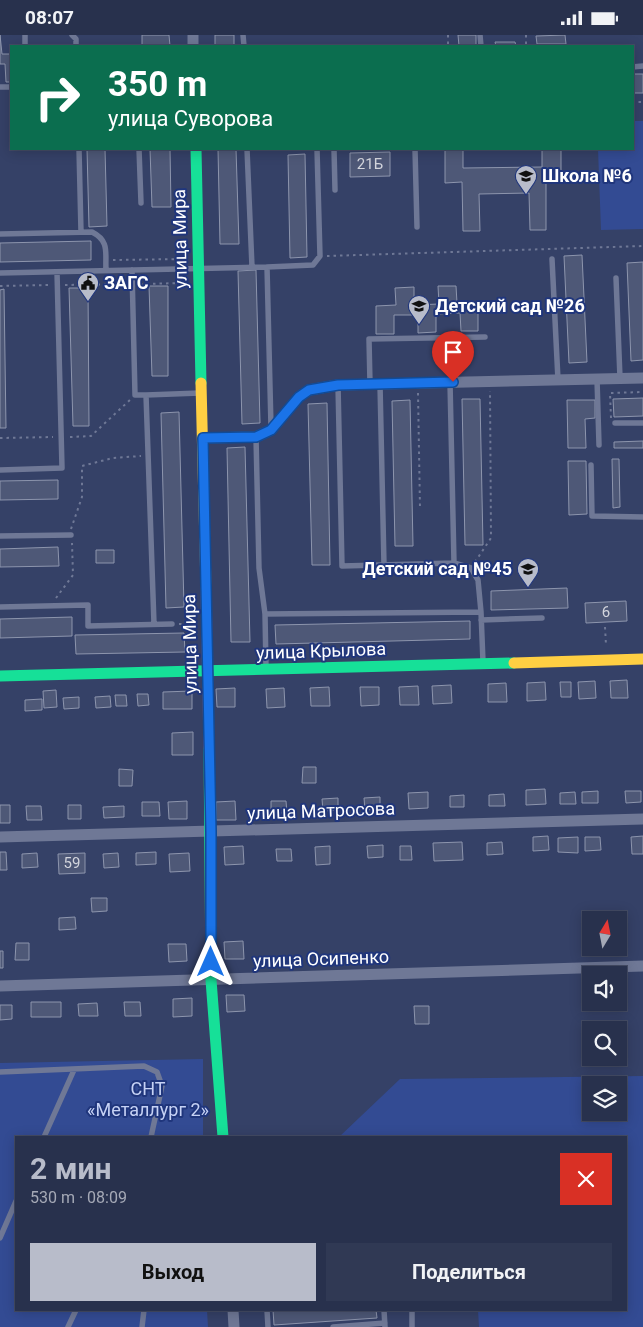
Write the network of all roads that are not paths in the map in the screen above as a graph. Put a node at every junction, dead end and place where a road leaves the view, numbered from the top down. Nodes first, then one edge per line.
1 (79, 150) edge
2 (139, 150) edge
3 (196, 150) edge
4 (248, 150) edge
5 (317, 150) edge
6 (334, 150) edge
7 (415, 150) edge
8 (335, 190) dead end
9 (140, 203) dead end
10 (417, 227) dead end
11 (81, 232) junction
12 (0, 234) edge
13 (552, 259) dead end
14 (198, 264) junction
15 (252, 267) junction
16 (267, 267) junction
17 (106, 270) junction
18 (132, 270) junction
19 (57, 272) junction
20 (0, 273) edge
21 (616, 278) dead end
22 (485, 337) dead end
23 (620, 378) junction
24 (643, 378) edge
25 (597, 379) junction
26 (558, 380) junction
27 (450, 382) junction
28 (375, 384) junction
29 (338, 385) junction
30 (202, 393) junction
31 (146, 395) junction
32 (615, 423) road end
33 (643, 423) edge
34 (271, 430) junction
35 (256, 437) junction
36 (203, 438) junction
37 (598, 445) dead end
38 (590, 465) dead end
39 (0, 470) edge
40 (643, 517) edge
41 (72, 535) road end
42 (0, 536) edge
43 (454, 563) junction
44 (384, 565) junction
45 (0, 607) edge
46 (480, 612) junction
47 (265, 614) junction
48 (542, 618) dead end
49 (481, 620) junction
50 (154, 624) junction
51 (172, 624) road end
52 (643, 659) edge
53 (483, 663) junction
54 (266, 670) junction
55 (208, 672) junction
56 (0, 675) edge
57 (643, 819) edge
58 (211, 832) junction
59 (0, 837) edge
60 (643, 965) edge
61 (211, 981) junction
62 (0, 986) edge
63 (74, 1070) junction
64 (0, 1072) edge
65 (44, 1136) edge
66 (151, 1136) edge
67 (223, 1136) edge
68 (15, 1203) edge
69 (0, 1238) edge
70 (76, 1311) edge
71 (144, 1311) edge
72 (233, 1311) edge
73 (267, 1311) edge
74 (384, 1311) edge
75 (412, 1311) edge
76 (385, 1325) edge
77 (68, 1327) edge
78 (142, 1327) edge
79 (234, 1327) edge
80 (268, 1327) edge
81 (334, 1327) edge
82 (412, 1327) edge

1 - 11 lane
2 - 9 lane
3 - 14 street, улица Мира
4 - 15 lane
5 - 16 lane
6 - 8 lane
7 - 10 lane
11 - 12 lane
11 - 17 lane
13 - 26 lane
14 - 15 lane
14 - 18 lane
14 - 30 street, улица Мира
15 - 16 lane
16 - 34 lane
17 - 18 lane
17 - 19 lane
18 - 31 lane
19 - 20 lane
19 - 39 lane
21 - 23 lane
22 - 28 lane
23 - 24 street
23 - 25 street
25 - 26 street
25 - 37 lane
26 - 27 street
27 - 28 street
27 - 43 lane
28 - 29 street
28 - 44 lane
29 - 34 street
29 - 44 lane
30 - 31 lane
30 - 36 street, улица Мира
31 - 50 lane
32 - 33 lane
34 - 35 street
35 - 36 street
35 - 47 lane
36 - 55 street, улица Мира
38 - 40 lane
41 - 42 lane
43 - 44 lane
43 - 46 lane
45 - 50 lane
46 - 47 lane
46 - 49 lane
47 - 54 lane
48 - 49 lane
49 - 53 lane
50 - 51 lane
52 - 53 street, улица Крылова
53 - 54 street, улица Крылова
54 - 55 street, улица Крылова
55 - 56 street, улица Крылова
55 - 58 street, улица Мира
57 - 58 street, улица Матросова
58 - 59 street, улица Матросова
58 - 61 street, улица Мира
60 - 61 street, улица Осипенко
61 - 62 street, улица Осипенко
61 - 67 street, улица Мира
63 - 64 lane
63 - 65 lane
63 - 66 lane
68 - 69 lane
70 - 77 lane
71 - 78 lane
72 - 79 street
73 - 80 lane
74 - 76 lane
75 - 82 lane
76 - 81 lane

